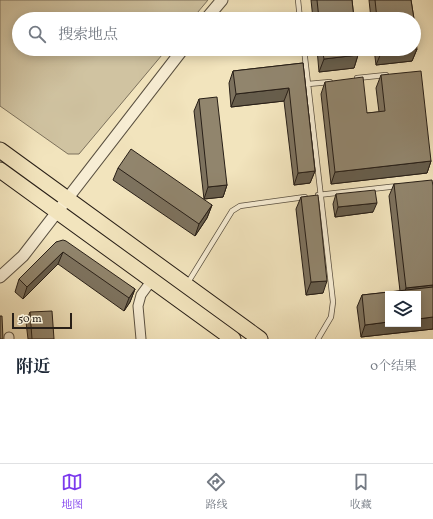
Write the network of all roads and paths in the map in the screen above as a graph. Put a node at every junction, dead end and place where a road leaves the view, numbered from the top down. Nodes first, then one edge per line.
1 (222, 0) edge
2 (298, 0) edge
3 (212, 12) edge
4 (299, 12) edge
5 (178, 56) edge
6 (305, 56) edge
7 (394, 74) edge
8 (355, 79) edge
9 (339, 81) edge
10 (308, 84) junction
11 (0, 150) edge
12 (0, 170) edge
13 (407, 185) edge
14 (321, 195) junction
15 (67, 199) junction
16 (58, 212) junction
17 (0, 277) edge
18 (152, 280) junction
19 (186, 286) junction
20 (140, 339) edge
21 (233, 339) edge
22 (260, 339) edge
23 (318, 339) edge

1 - 3 street
2 - 4 lane
5 - 15 street
6 - 10 lane
7 - 8 lane
9 - 10 lane
10 - 14 lane
11 - 15 main road
12 - 16 main road
13 - 14 lane
14 - 19 lane
14 - 23 lane
15 - 16 street
15 - 19 main road
16 - 17 street
16 - 18 main road
18 - 20 street
18 - 21 main road
19 - 22 main road

